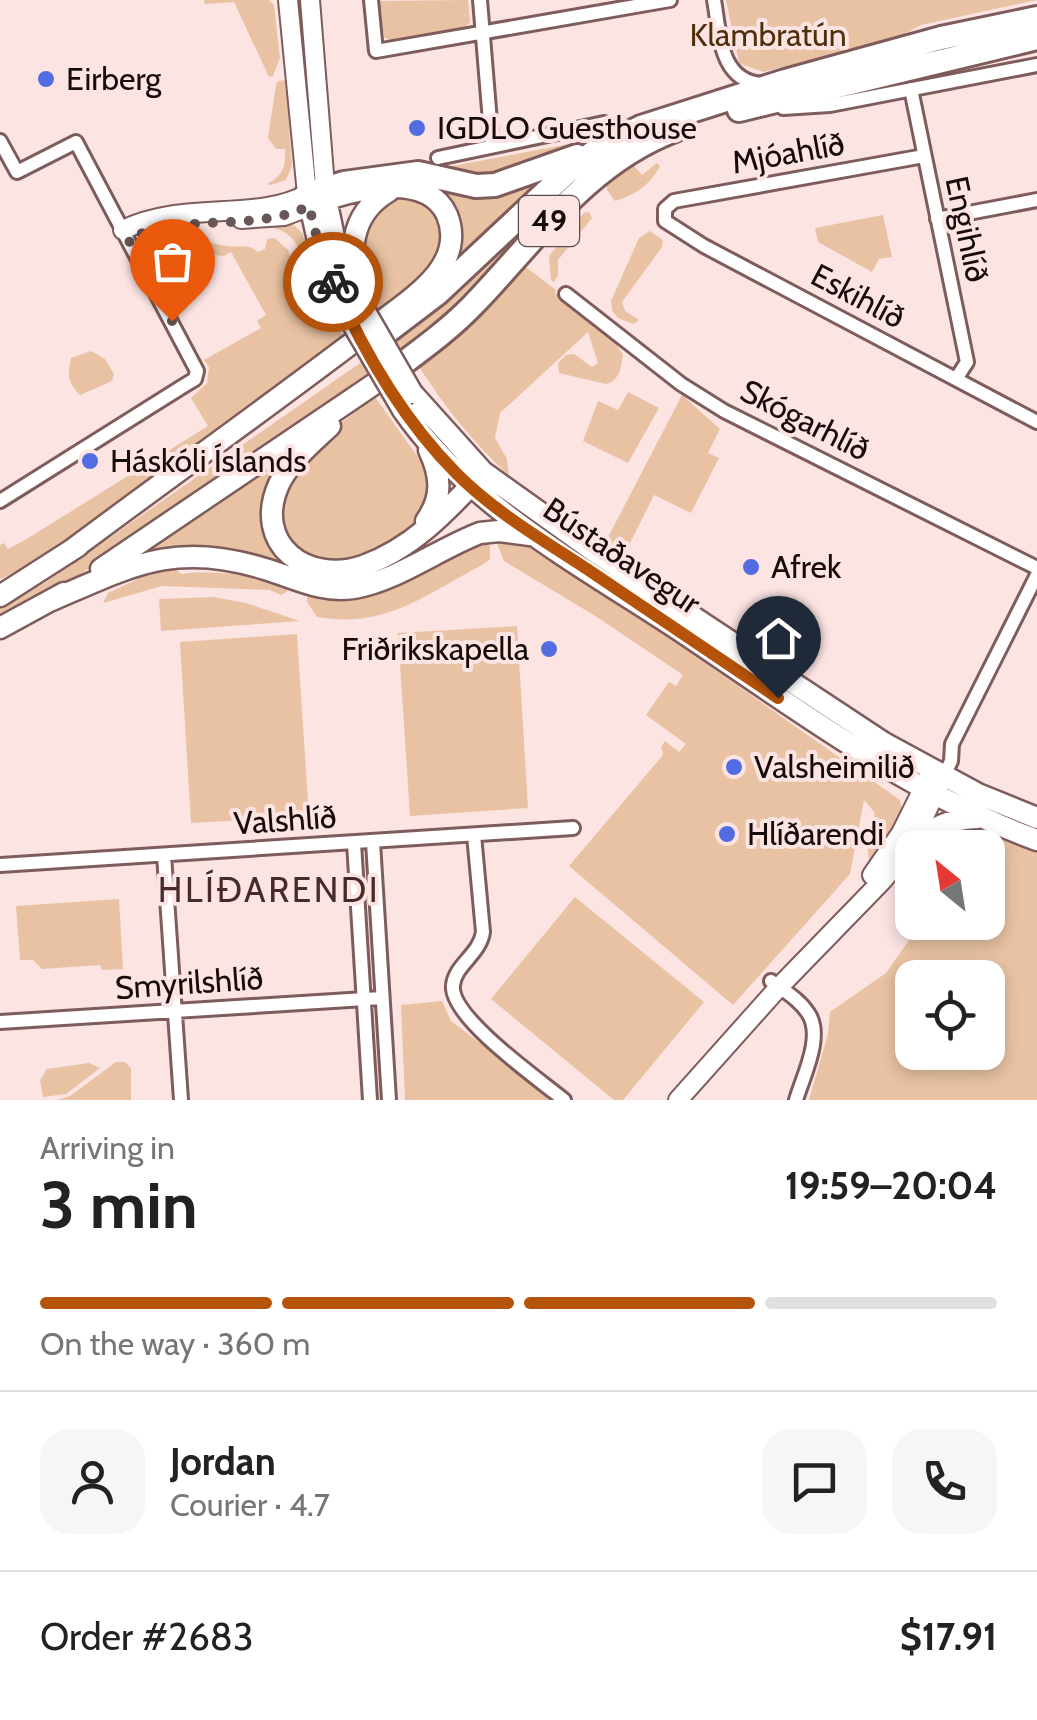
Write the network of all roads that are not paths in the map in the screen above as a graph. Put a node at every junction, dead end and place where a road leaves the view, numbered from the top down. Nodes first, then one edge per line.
1 (288, 0) edge
2 (371, 0) edge
3 (480, 0) edge
4 (670, 0) edge
5 (714, 0) edge
6 (308, 5) edge
7 (1037, 18) edge
8 (482, 33) junction
9 (1037, 38) edge
10 (1037, 65) edge
11 (785, 80) junction
12 (911, 89) junction
13 (737, 110) junction
14 (604, 123) dead end
15 (0, 141) edge
16 (492, 146) junction
17 (599, 148) junction
18 (924, 156) junction
19 (438, 158) dead end
20 (400, 186) junction
21 (317, 197) junction
22 (1037, 200) edge
23 (670, 205) joint
24 (937, 219) junction
25 (126, 235) junction
26 (566, 294) dead end
27 (355, 306) junction
28 (370, 344) joint
29 (389, 374) joint
30 (956, 378) junction
31 (366, 390) junction
32 (408, 401) junction
33 (1037, 422) edge
34 (418, 431) junction
35 (482, 483) junction
36 (0, 501) edge
37 (538, 537) junction
38 (403, 546) junction
39 (68, 552) junction
40 (403, 568) junction
41 (1037, 572) edge
42 (0, 596) edge
43 (52, 600) junction
44 (0, 628) edge
45 (938, 773) junction
46 (928, 793) junction
47 (980, 818) junction
48 (1037, 818) edge
49 (573, 828) dead end
50 (915, 830) edge
51 (932, 830) edge
52 (474, 835) junction
53 (1037, 840) edge
54 (373, 842) junction
55 (354, 843) junction
56 (164, 854) junction
57 (0, 865) edge
58 (895, 865) edge
59 (775, 984) junction
60 (382, 998) junction
61 (364, 999) junction
62 (176, 1012) junction
63 (0, 1022) edge
64 (181, 1100) edge
65 (370, 1100) edge
66 (389, 1100) edge
67 (564, 1100) edge
68 (678, 1100) edge
69 (796, 1100) edge

1 - 21 street
2 - 8 street
3 - 8 street
4 - 8 street
5 - 11 street
6 - 21 street
7 - 11 highway, 49
8 - 16 street
9 - 13 highway, 49
10 - 12 street
11 - 17 highway, 49
12 - 13 street
12 - 18 street, Engihlíð
13 - 29 highway, 49
14 - 16 street
15 - 25 street
16 - 19 street
17 - 21 highway
17 - 28 highway, 49
18 - 23 street, Mjóahlíð
18 - 24 street, Engihlíð
20 - 21 main road
20 - 27 main road
20 - 39 main road
21 - 25 street
21 - 27 main road, Bústaðavegur
22 - 24 street
23 - 30 street, Eskihlíð
24 - 30 street, Engihlíð
25 - 36 street
26 - 41 street, Skógarhlíð
27 - 32 main road, Bústaðavegur, bridge
28 - 39 main road, 49
29 - 31 main road, 49
30 - 33 street, Eskihlíð
31 - 38 main road
31 - 43 main road, 49
32 - 34 main road, Bústaðavegur
32 - 35 main road, Bústaðavegur
34 - 35 main road, Bústaðavegur
34 - 38 main road
35 - 37 main road, Bústaðavegur
35 - 38 main road
35 - 40 main road
35 - 45 main road, Bústaðavegur
37 - 40 main road
37 - 46 main road, Bústaðavegur
39 - 42 main road, 49
40 - 43 main road
41 - 45 street
43 - 44 main road, 49
45 - 46 street
45 - 48 main road, Bústaðavegur
46 - 47 main road, Bústaðavegur
46 - 50 street
46 - 59 street
47 - 51 main road
47 - 53 main road, Bústaðavegur
49 - 52 street, Valshlíð
52 - 54 street, Valshlíð
52 - 67 street
54 - 55 street, Valshlíð
54 - 60 street
55 - 56 street, Valshlíð
55 - 61 street
56 - 57 street, Valshlíð
56 - 62 street
58 - 59 street
59 - 68 street
59 - 69 street
60 - 61 street, Smyrilshlíð
60 - 66 street
61 - 62 street, Smyrilshlíð
61 - 65 street
62 - 63 street, Smyrilshlíð
62 - 64 street

